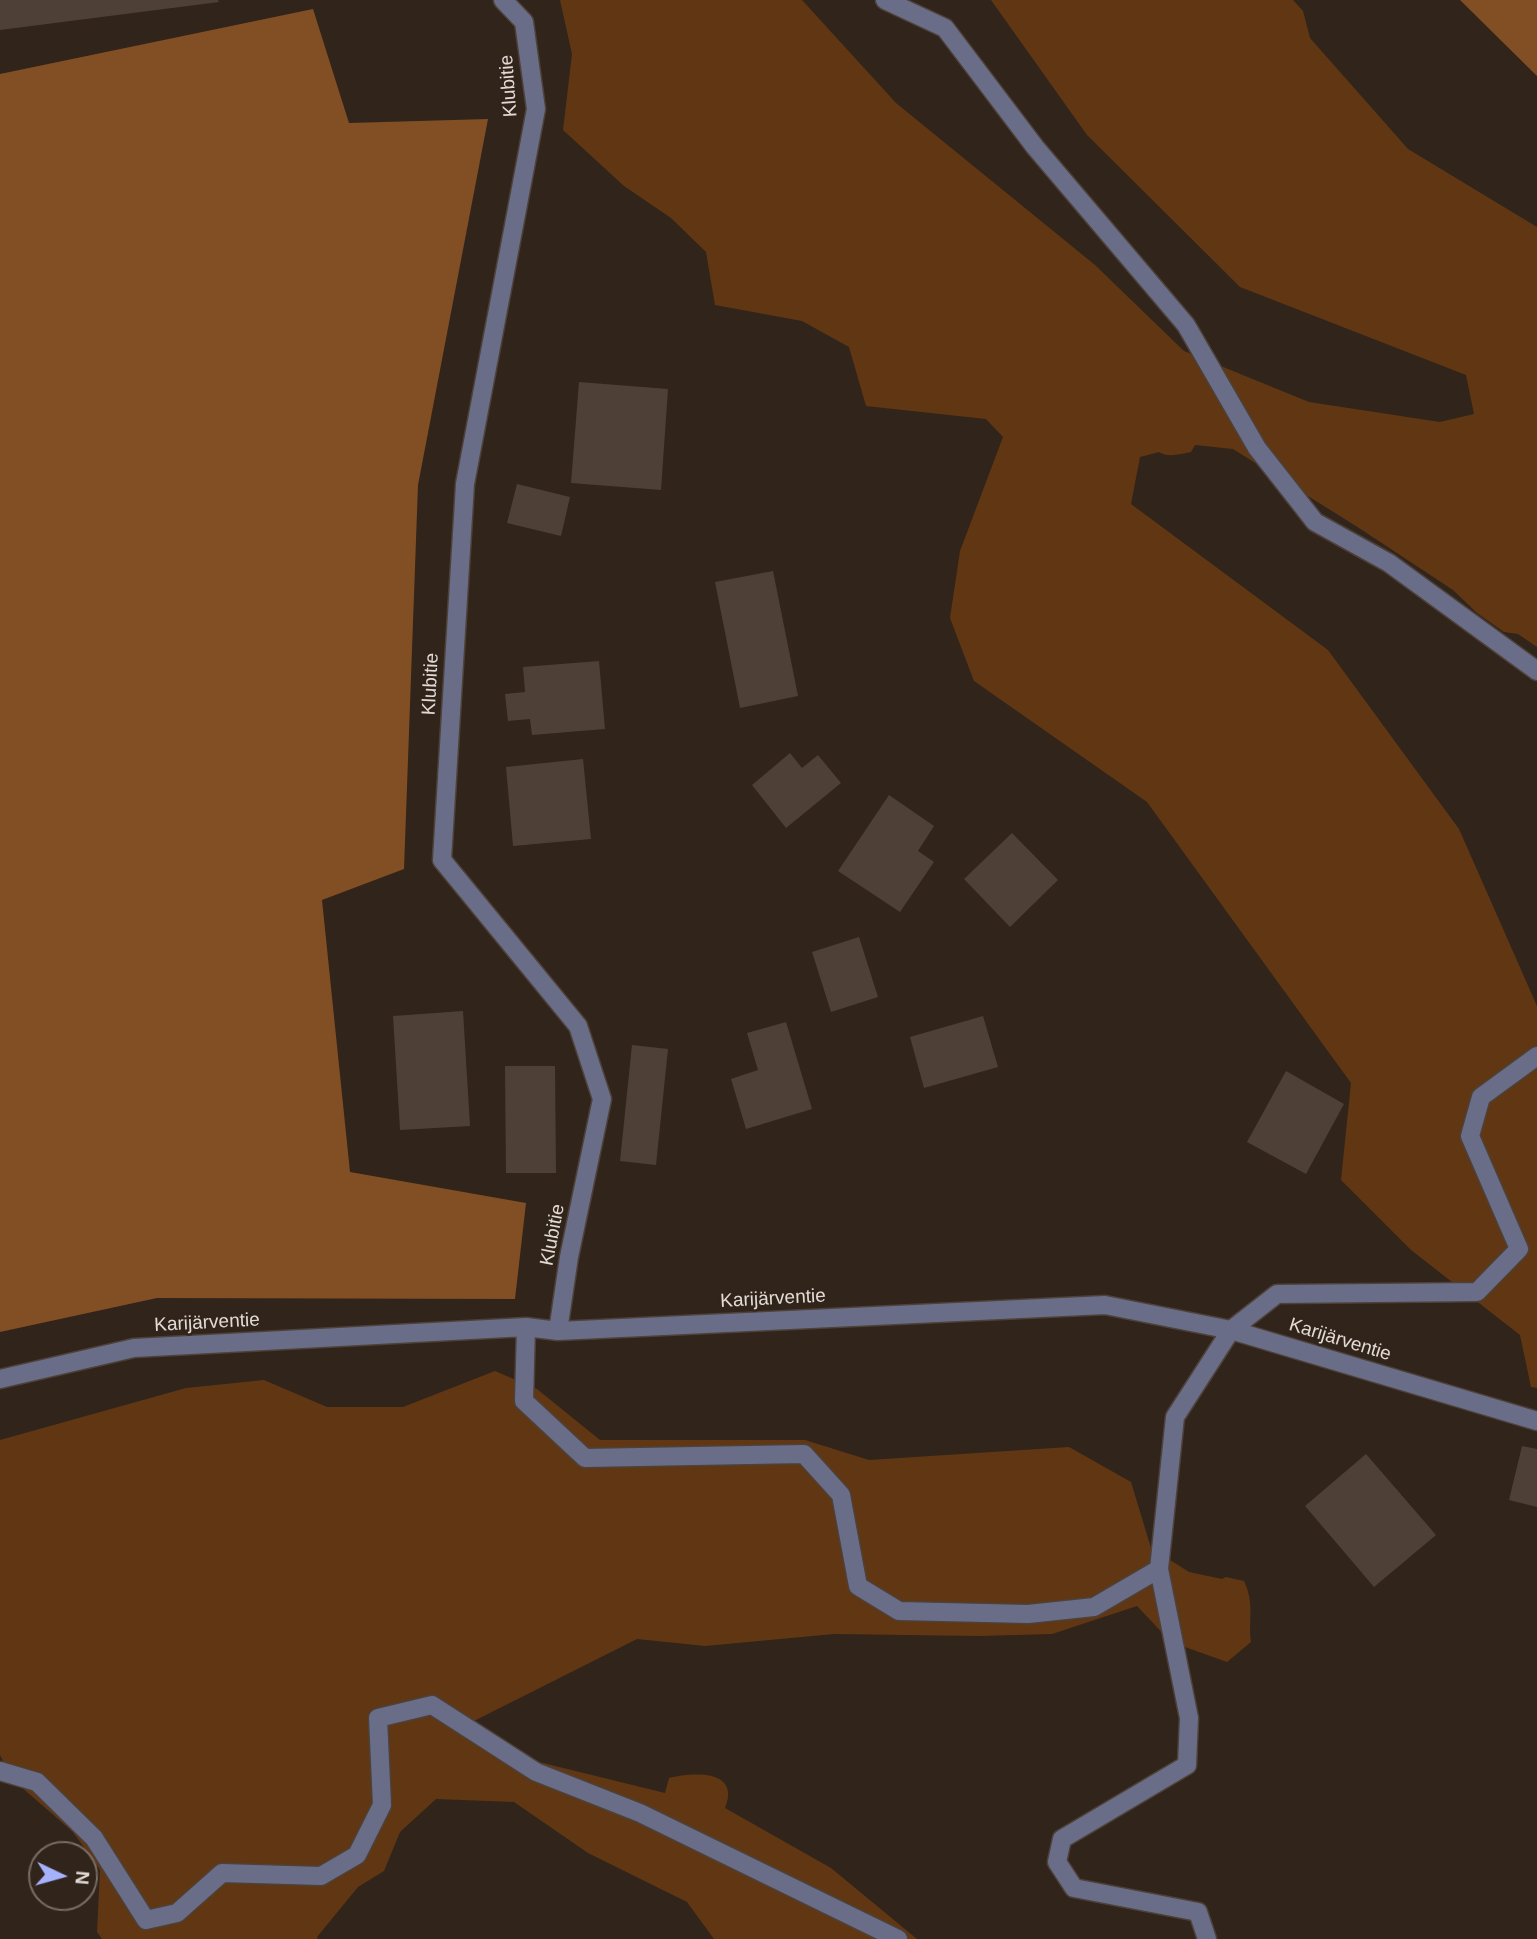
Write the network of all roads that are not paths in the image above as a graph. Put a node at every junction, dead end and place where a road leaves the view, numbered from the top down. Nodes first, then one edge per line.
1 (503, 0) edge
2 (885, 0) edge
3 (1537, 671) edge
4 (1537, 1056) edge
5 (526, 1326) junction
6 (1231, 1329) junction
7 (558, 1331) junction
8 (0, 1379) edge
9 (1537, 1421) edge
10 (1159, 1569) junction
11 (0, 1771) edge
12 (898, 1939) edge
13 (1207, 1939) edge

1 - 7 street, Klubitie
2 - 3 street
4 - 6 street
5 - 7 street, Karijärventie
5 - 8 street, Karijärventie
5 - 10 street
6 - 7 street, Karijärventie
6 - 9 street, Karijärventie
6 - 10 street
10 - 13 street
11 - 12 street

